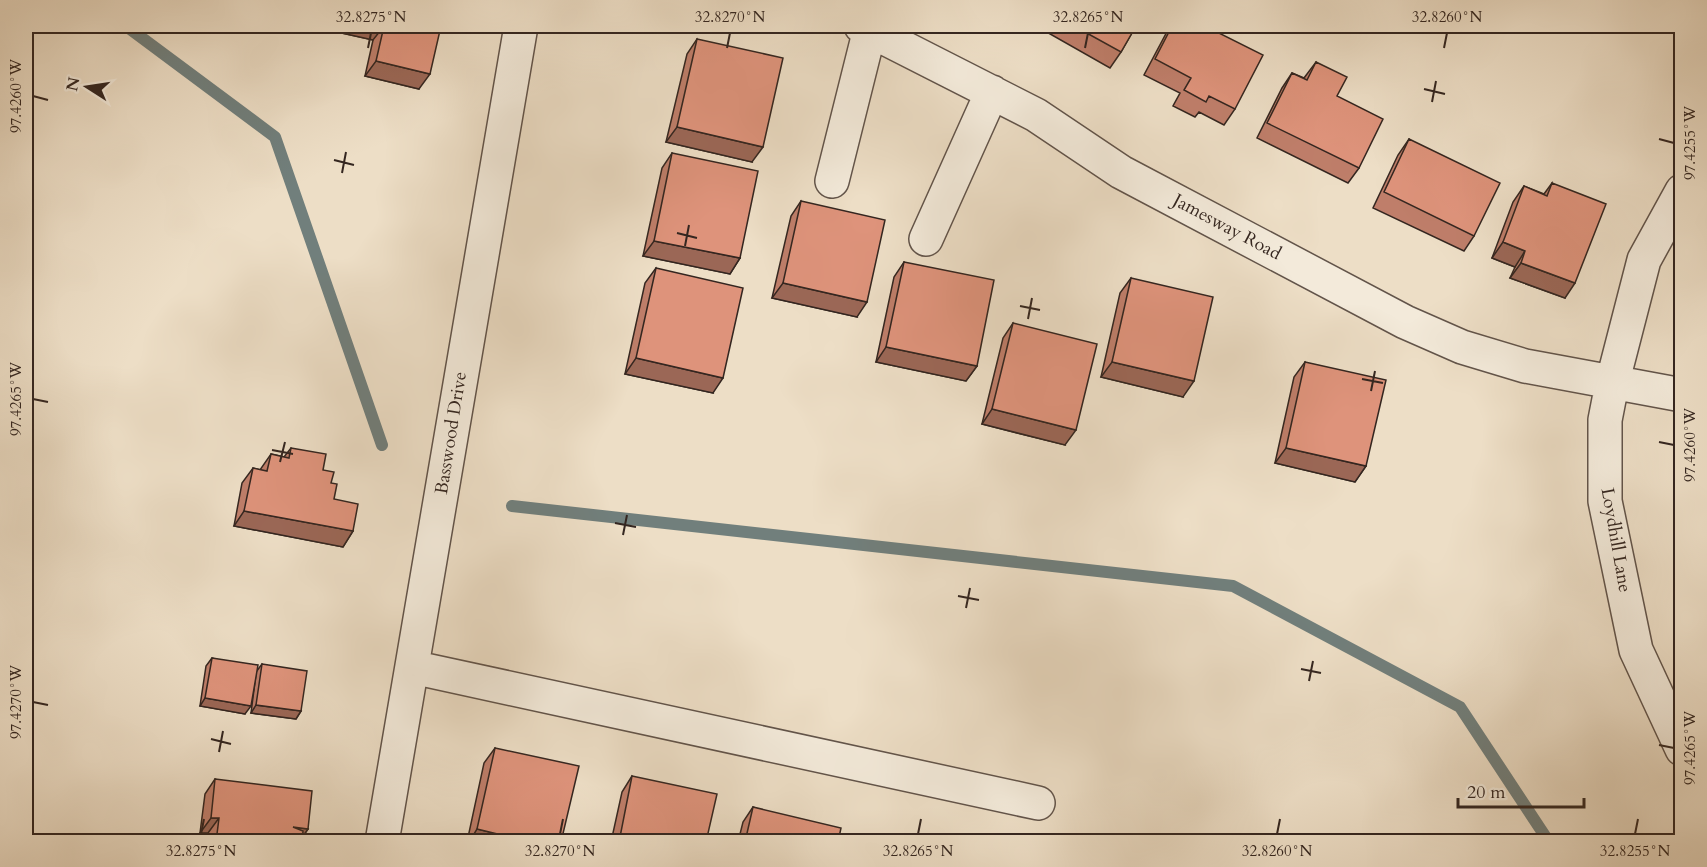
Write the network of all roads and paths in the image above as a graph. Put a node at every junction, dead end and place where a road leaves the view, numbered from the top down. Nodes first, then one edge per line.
1 (521, 26) edge
2 (865, 27) edge
3 (992, 92) junction
4 (832, 182) dead end
5 (1682, 191) edge
6 (926, 238) dead end
7 (1612, 384) junction
8 (1682, 395) edge
9 (412, 667) junction
10 (1682, 749) edge
11 (1038, 803) dead end
12 (382, 842) edge

1 - 9 street, Basswood Drive
2 - 3 street, Jamesway Road
2 - 4 street
3 - 6 street
3 - 7 street, Jamesway Road
5 - 7 street, Loydhill Lane
7 - 8 street, Jamesway Road
7 - 10 street, Loydhill Lane
9 - 11 street
9 - 12 street, Basswood Drive

